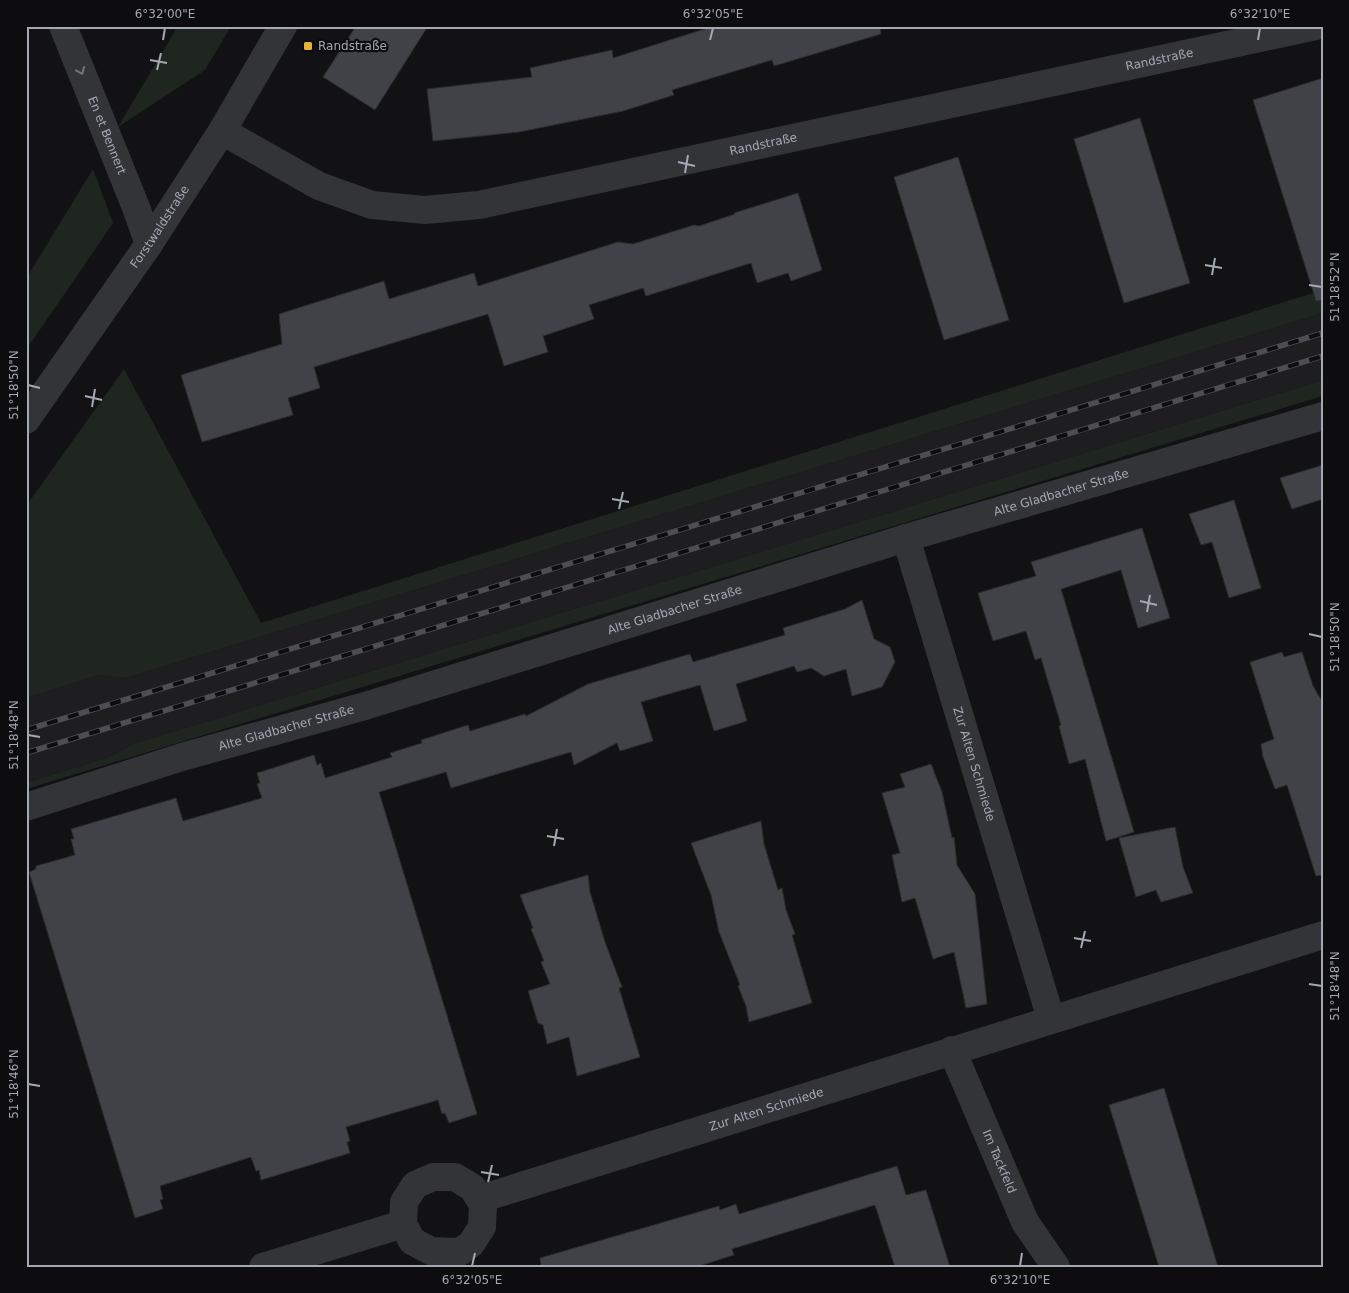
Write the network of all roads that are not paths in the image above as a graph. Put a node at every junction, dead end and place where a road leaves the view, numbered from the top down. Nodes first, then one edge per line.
1 (63, 26) edge
2 (283, 26) edge
3 (1316, 26) edge
4 (222, 131) junction
5 (149, 244) junction
6 (1323, 416) edge
7 (26, 420) edge
8 (906, 538) junction
9 (26, 807) edge
10 (1323, 935) edge
11 (1051, 1019) junction
12 (952, 1050) junction
13 (480, 1199) junction
14 (403, 1224) junction
15 (463, 1259) edge
16 (263, 1267) edge
17 (1056, 1267) edge

1 -> 5 street, En et Bennert
2 - 4 street, Forstwaldstraße
3 - 4 street, Randstraße
4 - 5 street, Forstwaldstraße
5 - 7 street, Forstwaldstraße
6 - 8 street, Alte Gladbacher Straße
8 - 9 street, Alte Gladbacher Straße
8 - 11 street, Zur Alten Schmiede
10 - 11 street, Zur Alten Schmiede
11 - 12 street, Zur Alten Schmiede
12 - 13 street, Zur Alten Schmiede
12 - 17 street, Im Tackfeld
13 - 14 street
13 - 15 street
14 - 15 street
14 - 16 street

